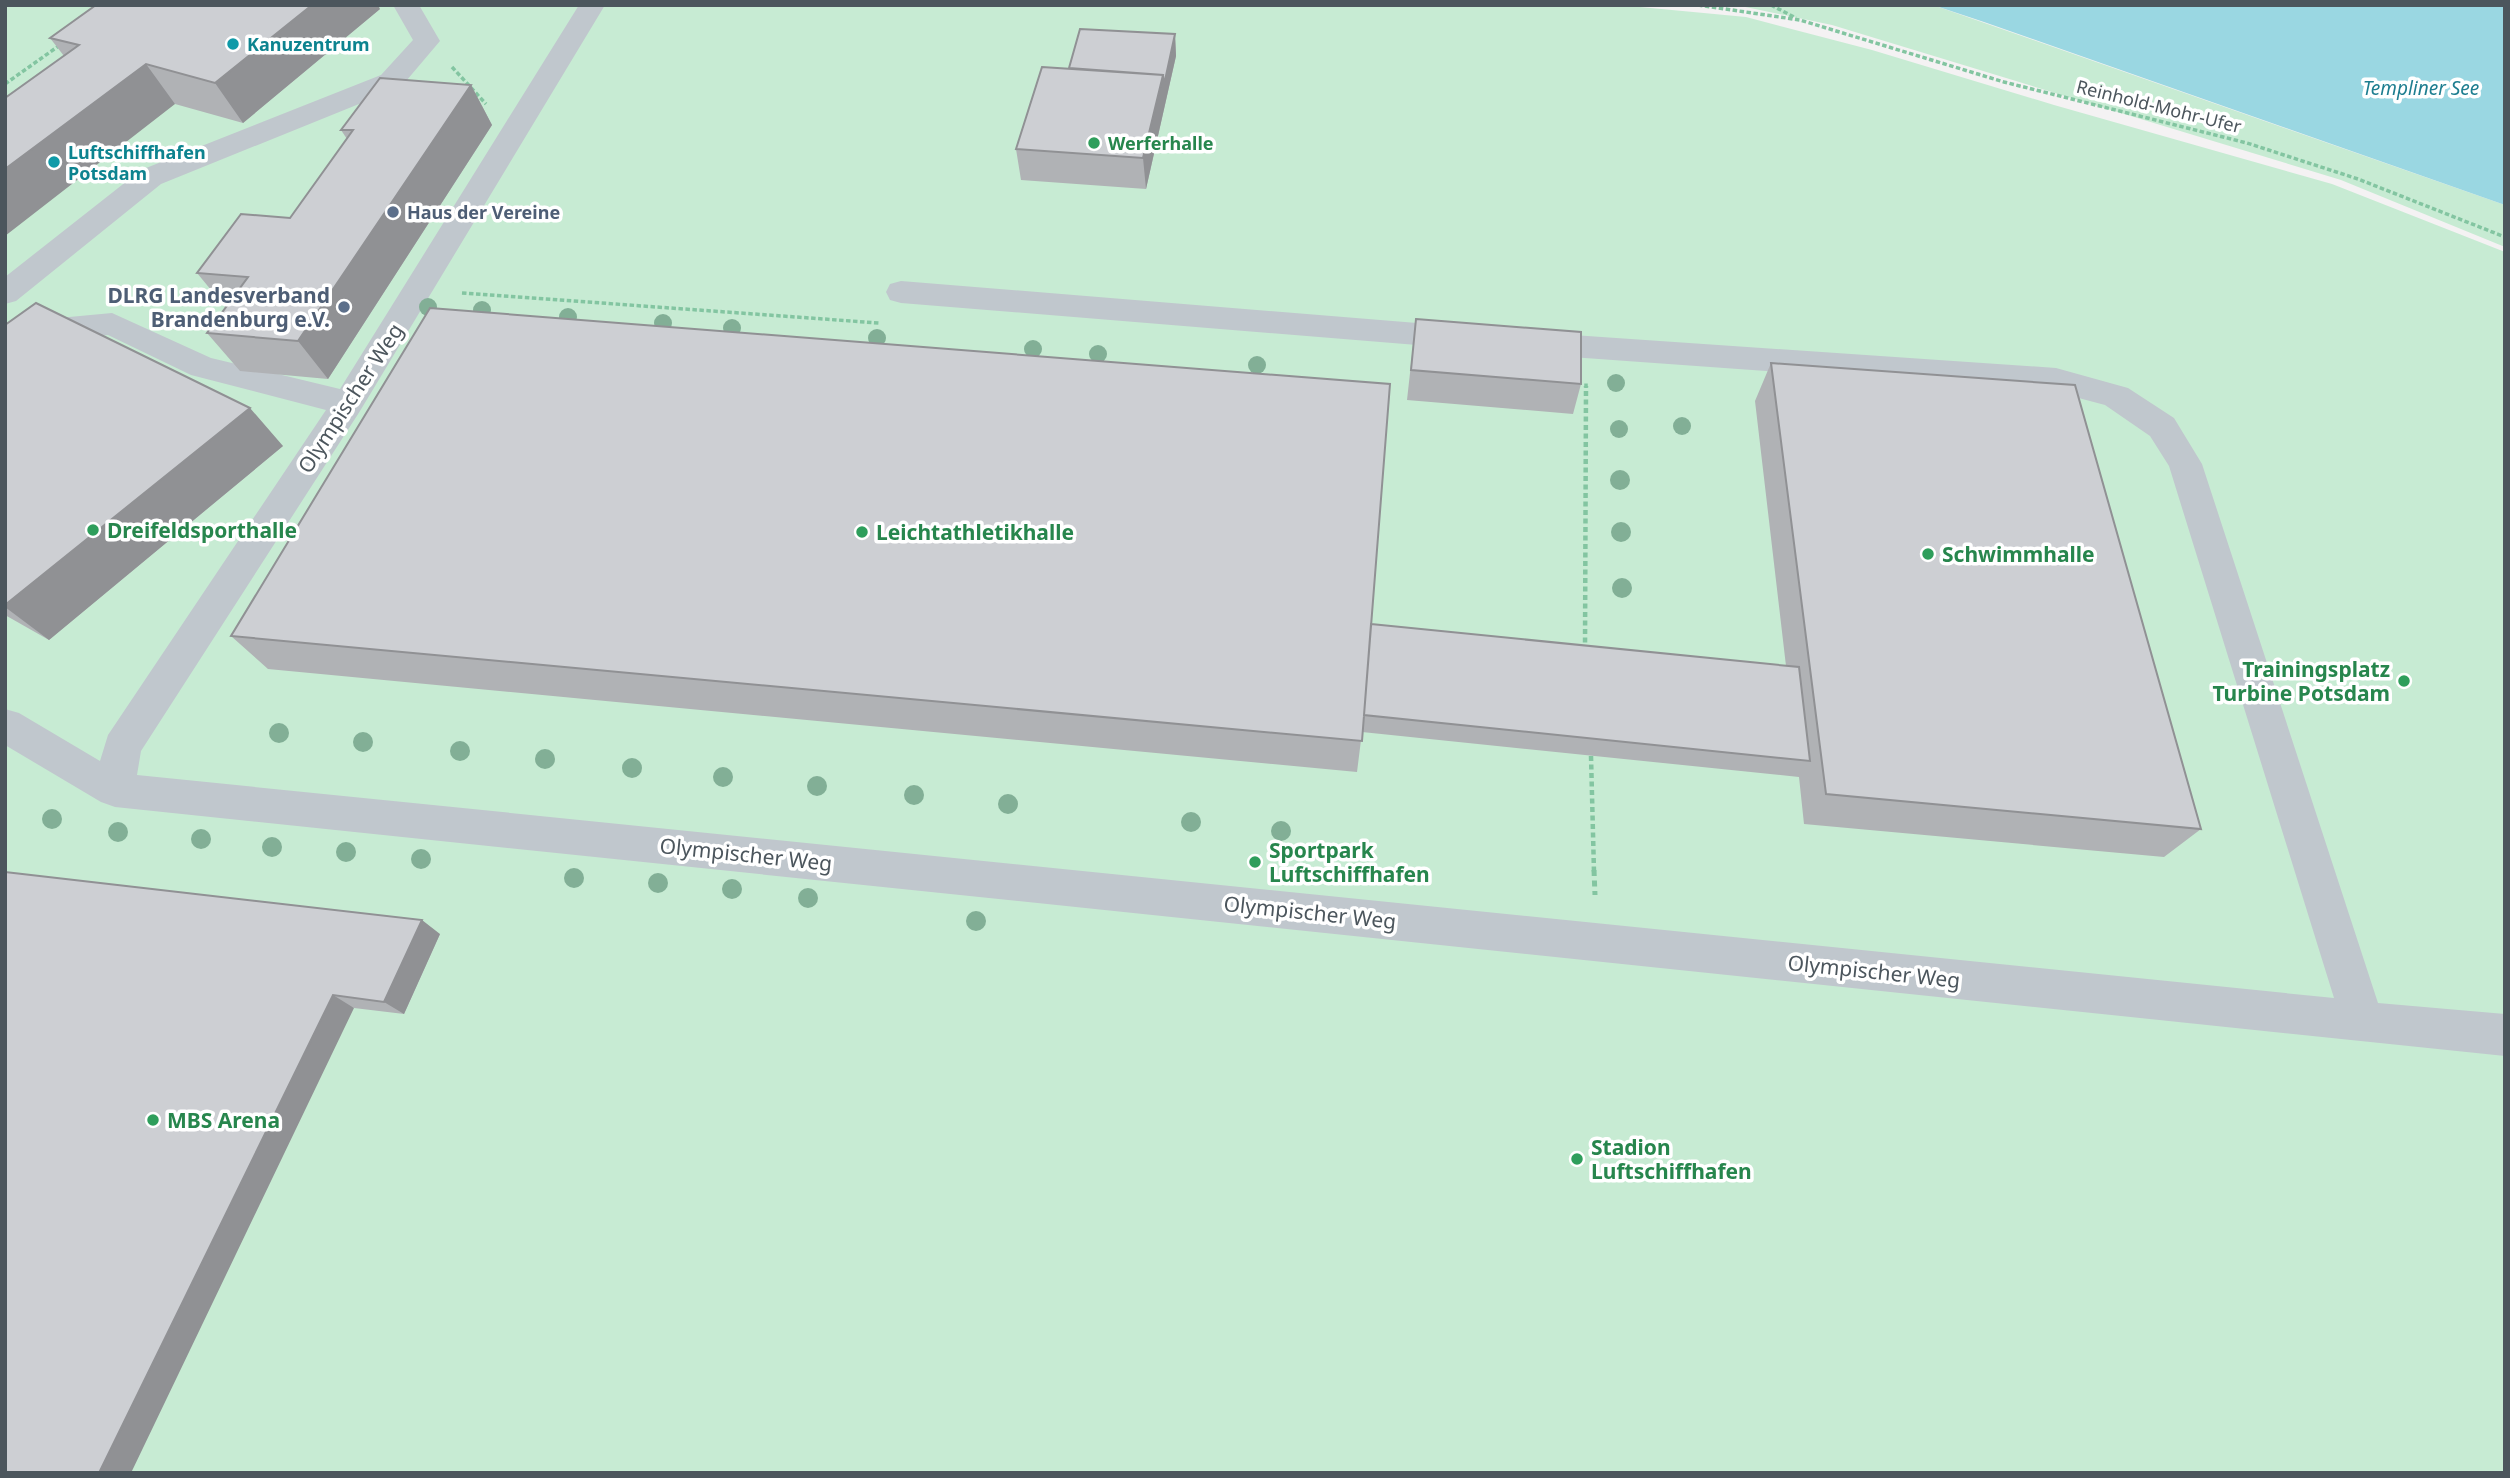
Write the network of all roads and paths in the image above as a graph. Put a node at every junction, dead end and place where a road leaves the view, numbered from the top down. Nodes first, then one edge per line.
1 (406, 5) edge
2 (592, 5) edge
3 (1698, 5) edge
4 (1771, 5) edge
5 (1800, 20) junction
6 (427, 41) junction
7 (60, 45) dead end
8 (5, 84) edge
9 (492, 110) dead end
10 (2505, 237) edge
11 (419, 290) junction
12 (5, 293) edge
13 (915, 294) joint
14 (5, 334) edge
15 (1586, 347) junction
16 (348, 403) junction
17 (1585, 664) edge
18 (5, 725) edge
19 (1591, 756) edge
20 (115, 790) junction
21 (1596, 942) junction
22 (2364, 1022) junction
23 (2505, 1035) edge

1 - 6 street
2 - 11 street, Olympischer Weg
3 - 5 path, Reinhold-Mohr-Ufer
4 - 5 path, Reinhold-Mohr-Ufer
5 - 10 path, Reinhold-Mohr-Ufer
6 - 9 path
6 - 12 street
7 - 8 path
11 - 13 path
11 - 16 street, Olympischer Weg
13 - 15 street
14 - 16 street
15 - 17 path
15 - 22 street
16 - 20 street, Olympischer Weg
18 - 20 street, Olympischer Weg
19 - 21 path
20 - 21 street, Olympischer Weg
21 - 22 street, Olympischer Weg
22 - 23 street, Olympischer Weg

